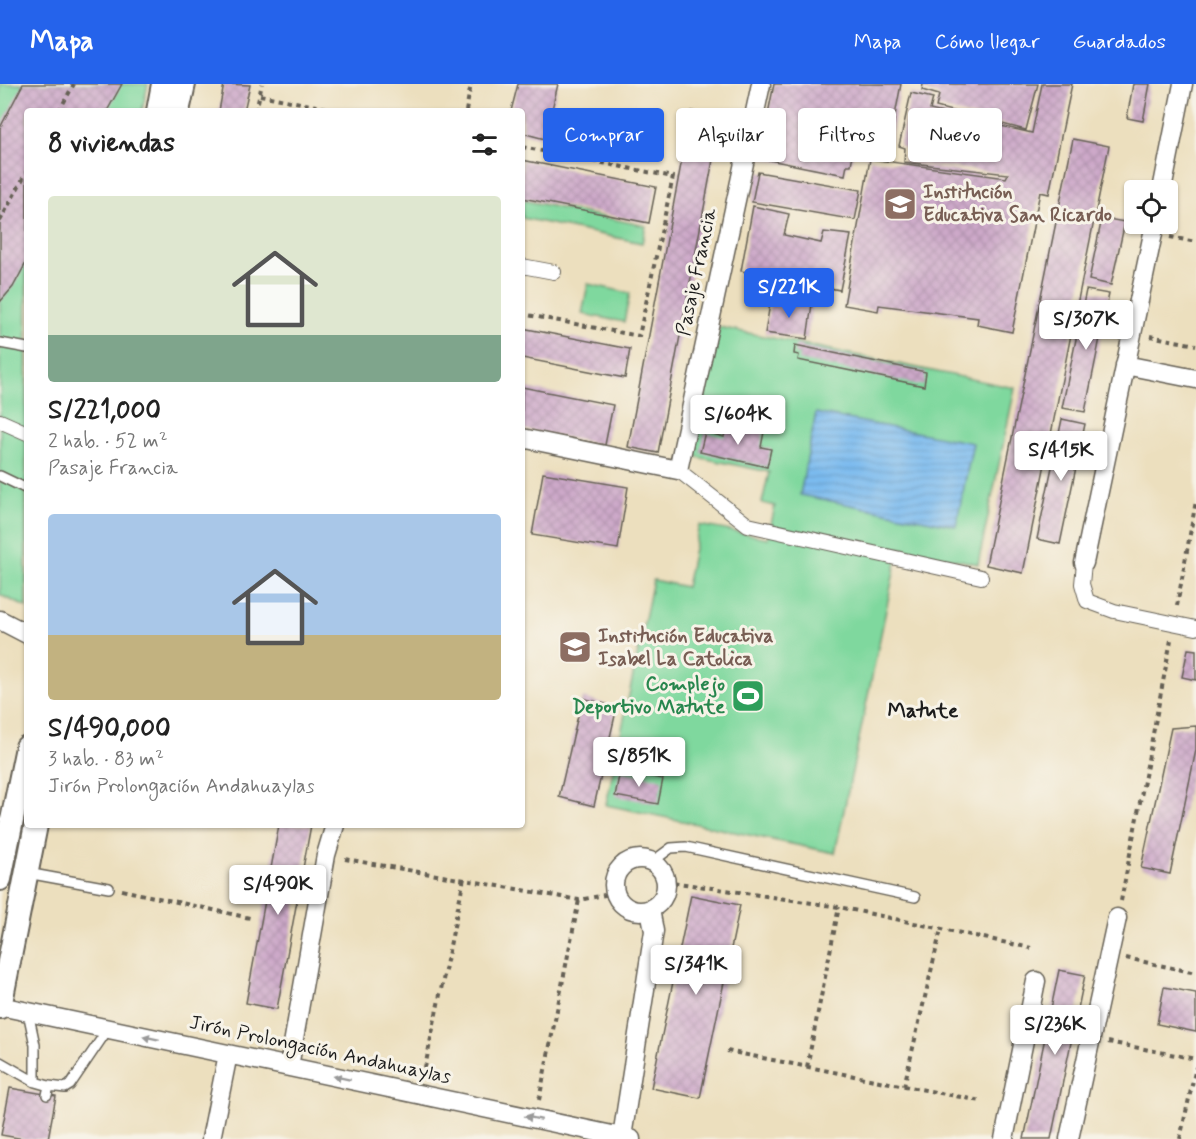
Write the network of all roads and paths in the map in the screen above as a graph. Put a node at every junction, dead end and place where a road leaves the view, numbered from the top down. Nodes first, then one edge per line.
1 (74, 84) edge
2 (152, 84) edge
3 (163, 84) edge
4 (184, 84) edge
5 (262, 84) edge
6 (471, 84) edge
7 (761, 84) edge
8 (1184, 84) edge
9 (260, 94) junction
10 (61, 108) edge
11 (148, 108) edge
12 (159, 108) edge
13 (179, 108) edge
14 (257, 108) edge
15 (327, 108) edge
16 (467, 108) edge
17 (525, 148) edge
18 (24, 177) edge
19 (1163, 180) edge
20 (0, 221) edge
21 (1153, 234) edge
22 (525, 267) edge
23 (554, 272) dead end
24 (525, 315) edge
25 (1132, 332) junction
26 (0, 343) edge
27 (1196, 345) edge
28 (24, 347) edge
29 (1125, 365) junction
30 (1196, 379) edge
31 (0, 421) edge
32 (24, 432) edge
33 (525, 439) edge
34 (678, 470) junction
35 (0, 476) edge
36 (24, 488) edge
37 (1196, 501) edge
38 (1084, 563) joint
39 (981, 577) dead end
40 (0, 620) edge
41 (1174, 623) junction
42 (1196, 628) edge
43 (24, 632) edge
44 (24, 762) edge
45 (35, 828) edge
46 (334, 828) edge
47 (326, 855) junction
48 (652, 862) junction
49 (27, 873) junction
50 (464, 878) junction
51 (0, 879) edge
52 (666, 881) junction
53 (109, 888) joint
54 (615, 893) junction
55 (915, 897) dead end
56 (579, 900) junction
57 (839, 907) junction
58 (650, 909) junction
59 (250, 918) dead end
60 (1118, 918) joint
61 (941, 928) junction
62 (1031, 948) dead end
63 (1111, 955) junction
64 (1196, 973) edge
65 (1036, 981) dead end
66 (0, 1006) edge
67 (28, 1012) junction
68 (108, 1029) junction
69 (1092, 1040) junction
70 (727, 1051) dead end
71 (228, 1054) junction
72 (1196, 1059) edge
73 (0, 1062) edge
74 (289, 1066) junction
75 (807, 1067) junction
76 (1196, 1067) edge
77 (35, 1082) junction
78 (904, 1086) junction
79 (419, 1094) junction
80 (981, 1101) dead end
81 (535, 1119) junction
82 (627, 1138) edge
83 (211, 1139) edge
84 (1004, 1139) edge
85 (1069, 1139) edge
86 (1180, 1139) edge

1 - 10 path
2 - 11 street
3 - 12 street
4 - 13 street
5 - 9 path
6 - 16 path
7 - 34 street, Pasaje Francia
8 - 19 street
9 - 14 path
9 - 15 path
17 - 24 path
18 - 20 path
21 - 25 street
22 - 23 street
25 - 27 path
25 - 29 street
26 - 28 lane
29 - 30 street
29 - 38 street
31 - 32 street
33 - 34 street
34 - 39 street
35 - 36 lane
37 - 41 path
38 - 41 street
40 - 43 street
41 - 42 street
41 - 60 path
44 - 51 street
45 - 49 street
46 - 47 street
47 - 50 path
47 - 74 street
48 - 52 street
48 - 54 street
48 - 55 lane
49 - 53 lane
49 - 66 street
50 - 56 path
50 - 79 path
52 - 57 path
52 - 58 street
53 - 59 path
54 - 56 path
54 - 58 street
56 - 81 path
57 - 61 path
57 - 75 path
58 - 82 street
60 - 63 street
61 - 62 path
61 - 78 path
63 - 64 path
63 - 69 street
65 - 84 street
66 - 67 street, Jirón Prolongación Andahuaylas
67 - 68 street, Jirón Prolongación Andahuaylas
67 - 77 lane
71 -> 68 street, Jirón Prolongación Andahuaylas
68 - 77 lane
69 - 72 path
69 - 85 street
70 - 75 path
71 - 74 street, Jirón Prolongación Andahuaylas
71 - 83 street
73 - 77 lane
79 -> 74 street, Jirón Prolongación Andahuaylas
75 - 78 path
76 - 86 path
78 - 80 path
81 -> 79 street, Jirón Prolongación Andahuaylas
81 - 82 street, Jirón Prolongación Andahuaylas

